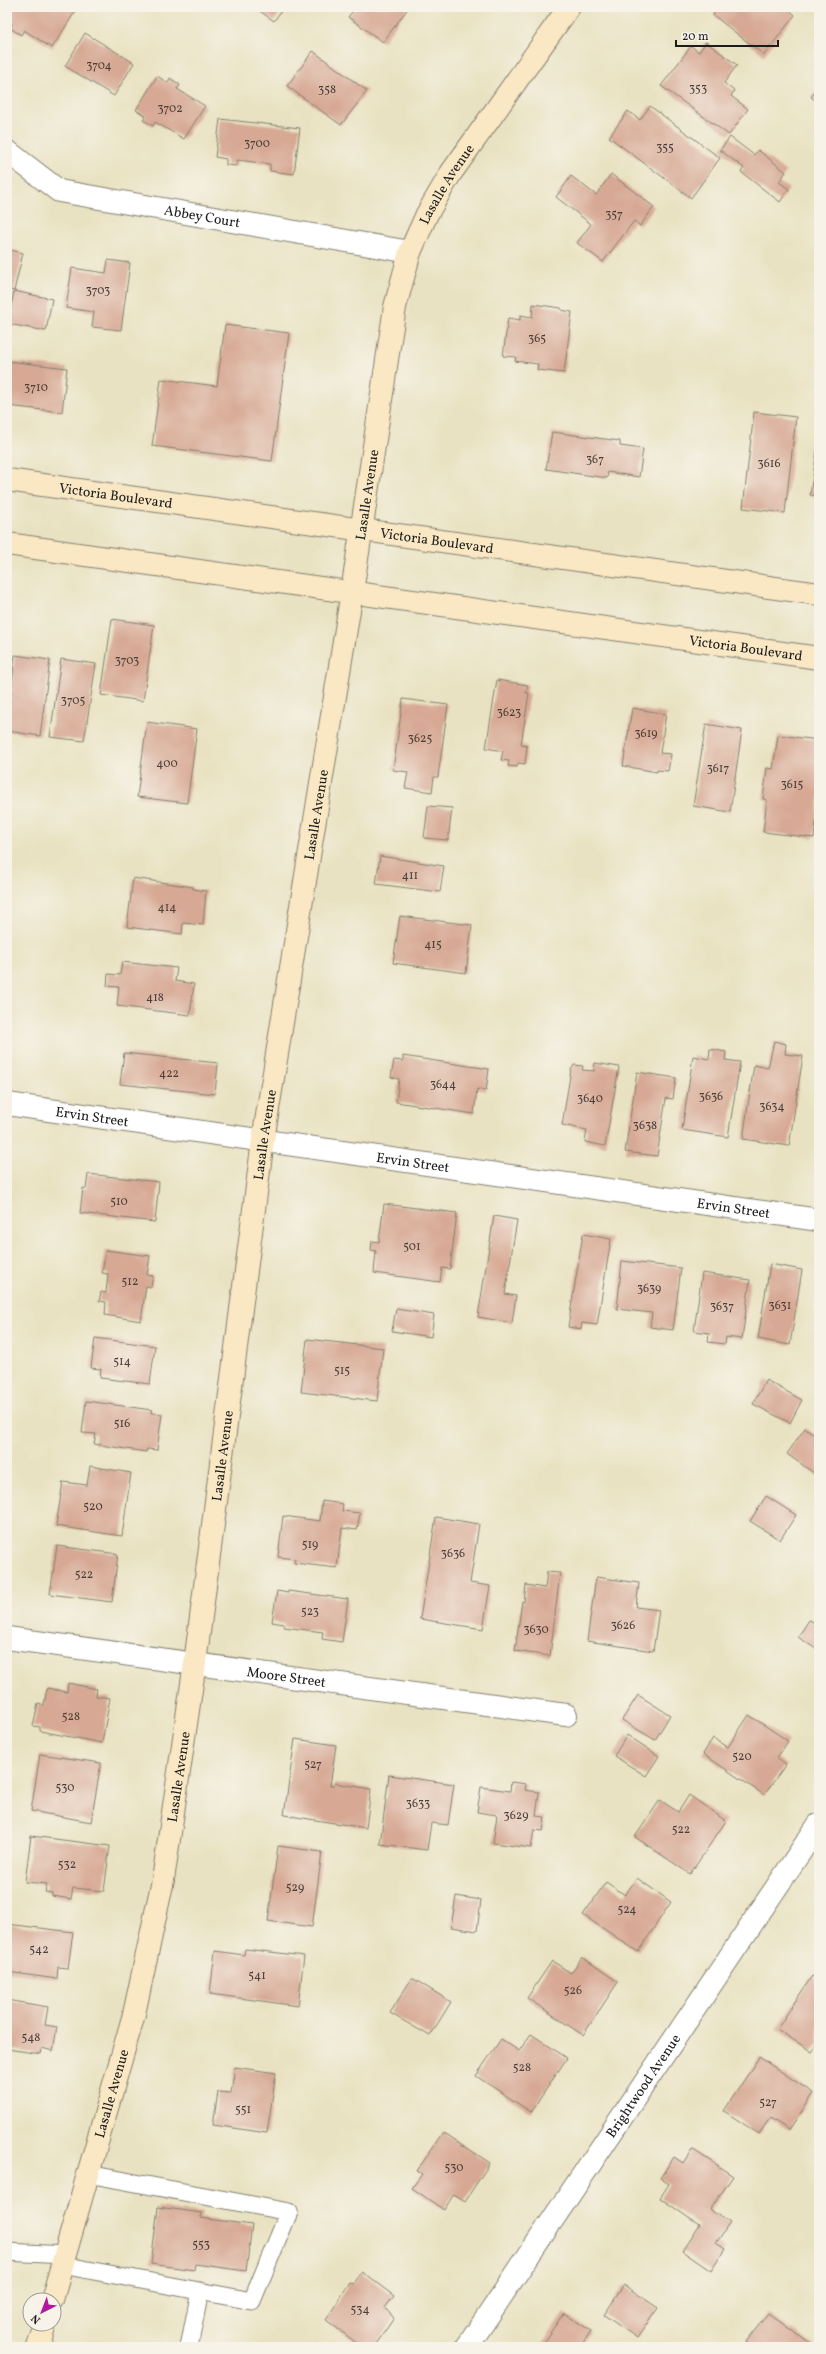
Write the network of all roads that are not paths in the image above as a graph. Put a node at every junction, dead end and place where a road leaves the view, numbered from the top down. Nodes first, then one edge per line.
1 (569, 7) edge
2 (7, 151) edge
3 (410, 252) junction
4 (7, 480) edge
5 (362, 531) junction
6 (7, 544) edge
7 (352, 592) junction
8 (819, 594) edge
9 (819, 658) edge
10 (7, 1104) edge
11 (263, 1140) junction
12 (819, 1220) edge
13 (7, 1638) edge
14 (196, 1663) junction
15 (566, 1715) dead end
16 (819, 1824) edge
17 (88, 2174) junction
18 (7, 2252) edge
19 (63, 2260) junction
20 (200, 2291) junction
21 (54, 2292) edge
22 (43, 2332) edge
23 (38, 2347) edge
24 (189, 2347) edge
25 (467, 2347) edge

1 - 3 main road, Lasalle Avenue
2 - 3 street, Abbey Court
3 - 5 main road, Lasalle Avenue
4 - 5 main road, Victoria Boulevard
5 - 7 main road, Lasalle Avenue
5 - 8 main road, Victoria Boulevard
6 - 7 main road, Victoria Boulevard
7 - 9 main road, Victoria Boulevard
7 - 11 main road, Lasalle Avenue
10 - 11 street, Ervin Street
11 - 12 street, Ervin Street
11 - 14 main road, Lasalle Avenue
13 - 14 street, Moore Street
14 - 15 street, Moore Street
14 - 17 main road, Lasalle Avenue
16 - 25 street, Brightwood Avenue
17 - 19 main road, Lasalle Avenue
17 - 20 lane
18 - 19 lane
19 - 20 lane
19 - 21 main road, Lasalle Avenue
20 - 24 lane
22 - 23 main road

